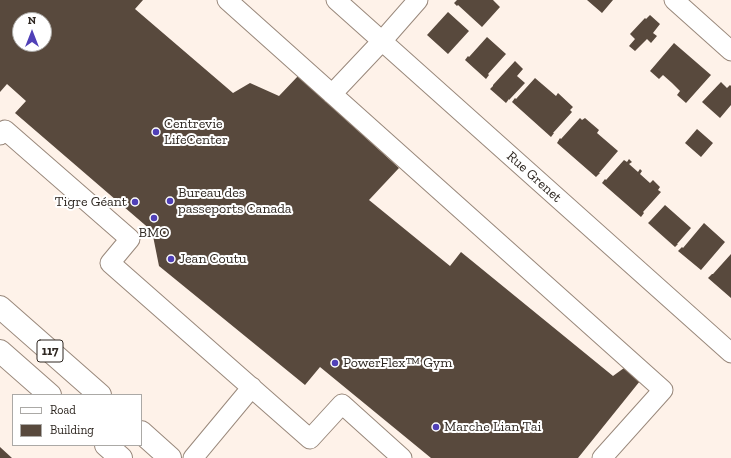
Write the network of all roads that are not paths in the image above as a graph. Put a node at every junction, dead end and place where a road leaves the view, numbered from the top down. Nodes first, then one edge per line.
1 (227, 0) edge
2 (336, 0) edge
3 (418, 0) edge
4 (674, 0) edge
5 (382, 41) junction
6 (731, 51) edge
7 (332, 94) junction
8 (0, 135) edge
9 (0, 307) edge
10 (0, 351) edge
11 (731, 353) edge
12 (252, 387) junction
13 (49, 394) edge
14 (99, 394) edge
15 (142, 433) edge
16 (107, 446) edge
17 (193, 457) edge
18 (121, 458) edge
19 (170, 458) edge
20 (402, 458) edge
21 (602, 458) edge

1 - 7 street
2 - 5 street, Rue Grenet
3 - 5 street
4 - 6 street
5 - 7 street
5 - 11 street, Rue Grenet
7 - 21 street
8 - 12 street
9 - 14 main road, 117
10 - 13 main road, 117
12 - 17 street
12 - 20 street
15 - 19 main road
16 - 18 main road

